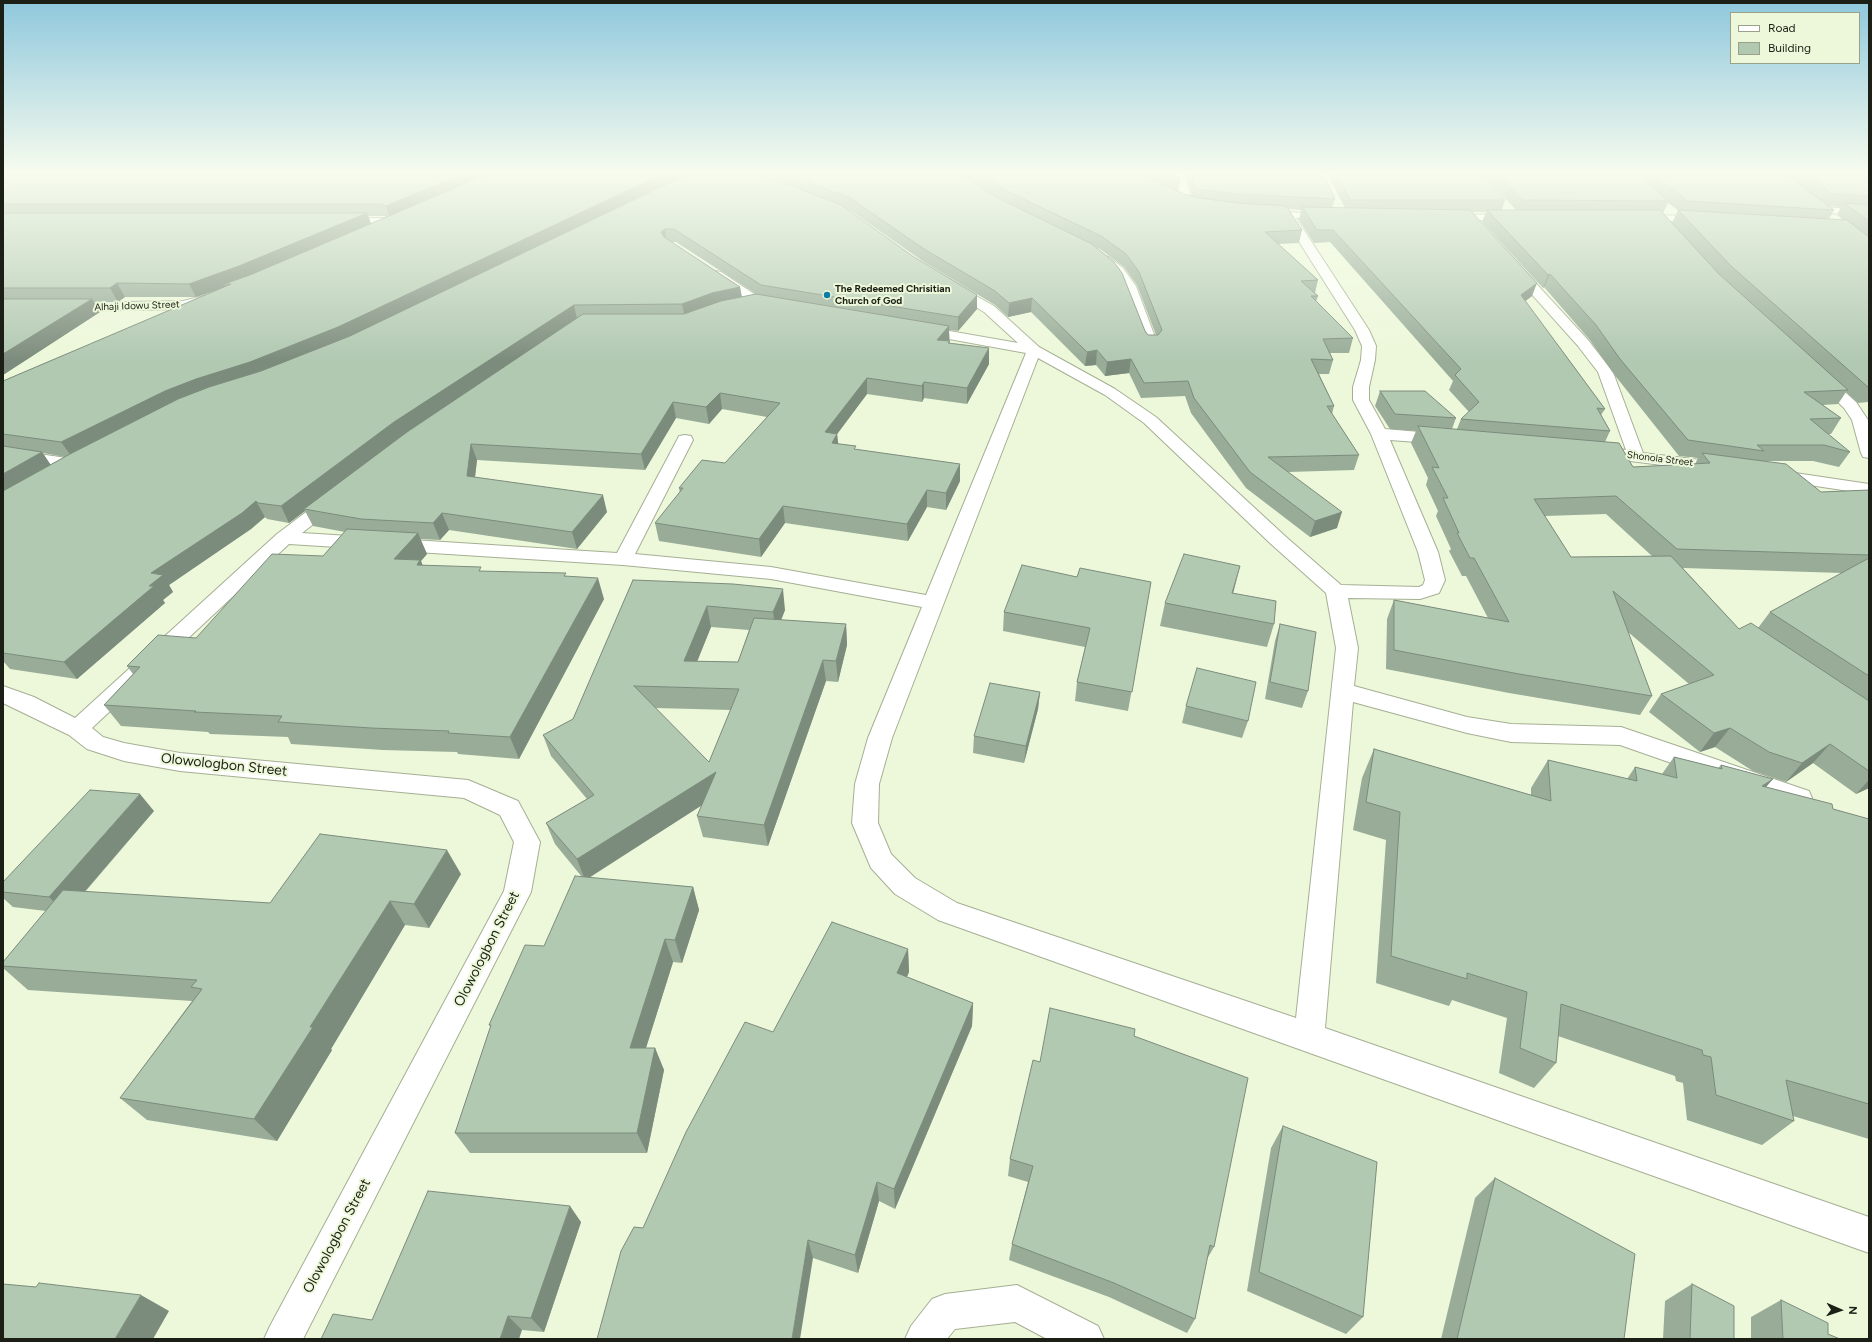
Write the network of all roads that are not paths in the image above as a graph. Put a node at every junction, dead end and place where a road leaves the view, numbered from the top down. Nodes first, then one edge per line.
1 (1301, 236) edge
2 (1095, 253) edge
3 (1506, 258) edge
4 (702, 267) edge
5 (930, 273) edge
6 (222, 294) edge
7 (56, 307) edge
8 (731, 308) edge
9 (906, 327) edge
10 (1151, 345) edge
11 (1034, 350) junction
12 (1810, 368) edge
13 (1379, 434) junction
14 (685, 440) dead end
15 (1457, 440) edge
16 (1582, 451) edge
17 (1869, 453) edge
18 (3, 454) edge
19 (1636, 456) junction
20 (55, 476) edge
21 (1869, 488) edge
22 (345, 491) edge
23 (284, 538) junction
24 (623, 559) junction
25 (1336, 591) junction
26 (933, 603) junction
27 (1343, 691) junction
28 (3, 694) edge
29 (77, 729) junction
30 (1820, 805) edge
31 (1309, 1037) junction
32 (1869, 1235) edge
33 (283, 1339) edge
34 (924, 1339) edge
35 (1085, 1339) edge

1 - 13 street
2 - 10 street
3 - 19 street
4 - 8 street
5 - 11 street
6 - 7 street, Alhaji Idowu Street
9 - 11 street
11 - 25 street
11 - 26 street
12 - 17 street
13 - 15 street
13 - 25 street
14 - 24 street
16 - 19 street, Shonola Street
18 - 20 street
19 - 21 street, Shonola Street
22 - 23 street
23 - 24 street
23 - 29 street
24 - 26 street
25 - 27 street
26 - 31 street
27 - 30 street
27 - 31 street
28 - 29 street, Olowologbon Street
29 - 33 street, Olowologbon Street
31 - 32 street
34 - 35 street

